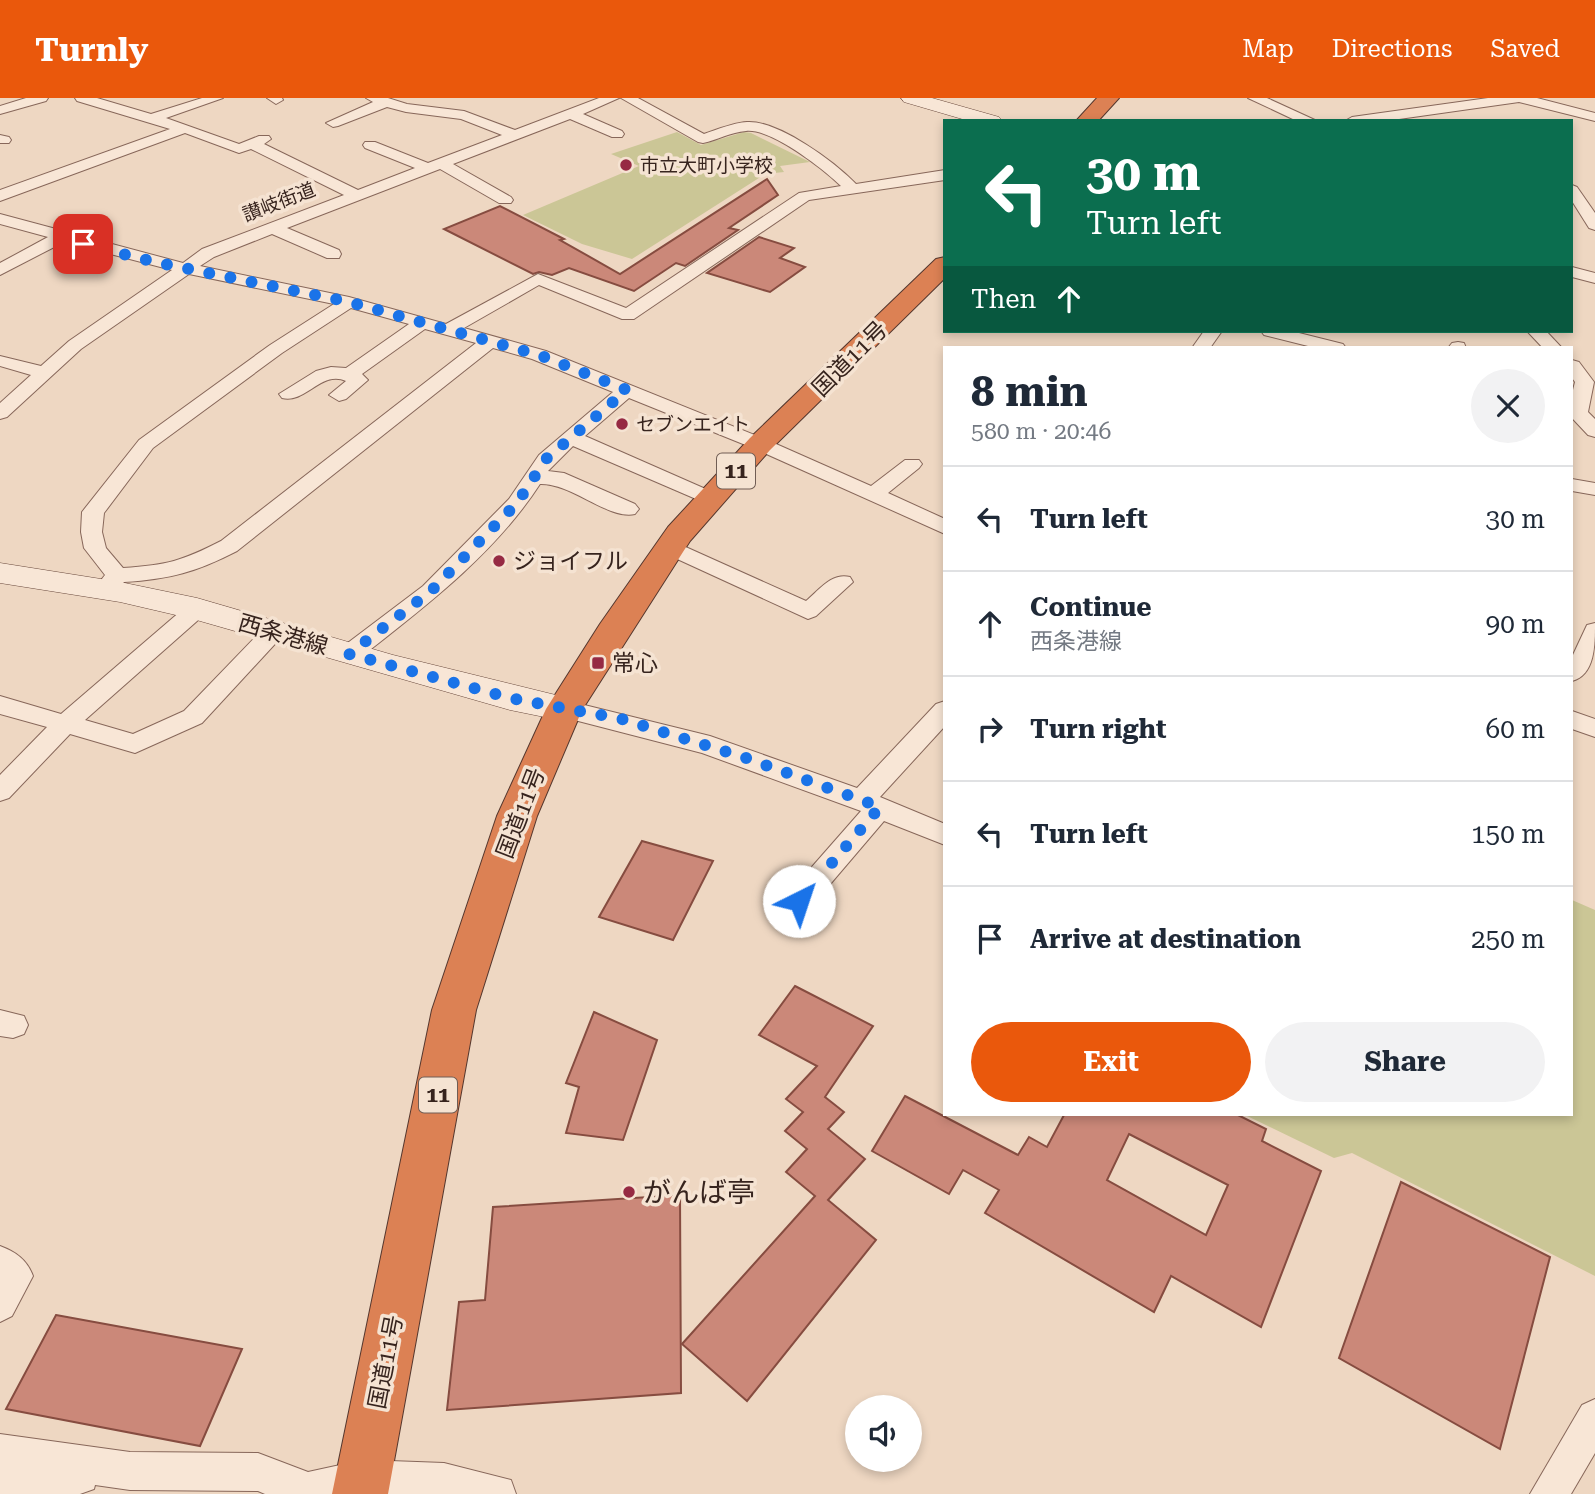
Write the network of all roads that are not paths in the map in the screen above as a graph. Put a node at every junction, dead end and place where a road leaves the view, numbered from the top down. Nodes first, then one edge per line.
1 (40, 98) edge
2 (82, 98) edge
3 (216, 98) edge
4 (628, 98) edge
5 (911, 98) edge
6 (1109, 98) edge
7 (1255, 98) edge
8 (1519, 98) edge
9 (380, 100) edge
10 (598, 100) edge
11 (0, 110) edge
12 (570, 114) junction
13 (1595, 117) edge
14 (150, 119) junction
15 (985, 119) edge
16 (1088, 119) edge
17 (1305, 119) edge
18 (1367, 119) edge
19 (1534, 119) edge
20 (333, 123) dead end
21 (184, 129) junction
22 (617, 134) dead end
23 (514, 135) junction
24 (370, 145) dead end
25 (433, 166) junction
26 (943, 176) edge
27 (853, 189) junction
28 (1573, 192) edge
29 (356, 195) junction
30 (0, 196) edge
31 (505, 200) dead end
32 (0, 219) edge
33 (1595, 225) edge
34 (270, 228) junction
35 (59, 237) junction
36 (333, 254) dead end
37 (943, 266) edge
38 (186, 267) junction
39 (0, 270) edge
40 (1573, 272) edge
41 (1595, 278) edge
42 (349, 302) junction
43 (422, 323) junction
44 (448, 330) junction
45 (1278, 333) edge
46 (1538, 333) edge
47 (490, 341) junction
48 (1329, 346) edge
49 (1551, 346) edge
50 (1, 361) edge
51 (1573, 367) edge
52 (44, 373) junction
53 (350, 374) junction
54 (627, 390) junction
55 (289, 394) dead end
56 (339, 395) dead end
57 (1574, 411) edge
58 (0, 412) edge
59 (1595, 432) edge
60 (572, 438) junction
61 (760, 444) junction
62 (912, 464) dead end
63 (534, 478) junction
64 (1573, 485) edge
65 (1595, 489) edge
66 (873, 495) junction
67 (710, 498) junction
68 (628, 509) dead end
69 (943, 526) edge
70 (670, 547) junction
71 (0, 573) edge
72 (112, 582) junction
73 (842, 582) dead end
74 (197, 609) junction
75 (1595, 631) edge
76 (274, 632) junction
77 (349, 654) junction
78 (1580, 663) edge
79 (0, 705) edge
80 (564, 709) junction
81 (943, 713) edge
82 (1573, 720) edge
83 (66, 723) junction
84 (1595, 728) edge
85 (0, 791) edge
86 (871, 803) junction
87 (943, 834) edge
88 (799, 901) dead end
89 (0, 1264) edge
90 (0, 1304) edge
91 (1595, 1418) edge
92 (0, 1453) edge
93 (130, 1471) junction
94 (0, 1481) edge
95 (361, 1486) edge
96 (304, 1493) edge
97 (497, 1494) edge
98 (1549, 1494) edge

1 - 11 street
2 - 14 street
3 - 14 street
4 - 27 street
5 - 15 main road
6 - 16 highway
7 - 17 street
8 - 13 street
8 - 18 street
8 - 19 street
9 - 20 street
9 - 23 street
10 - 12 street, 讃岐街道
12 - 22 street
12 - 23 street, 讃岐街道
14 - 21 street
21 - 29 street
21 - 30 street
23 - 25 street, 讃岐街道
24 - 25 street
25 - 29 street, 讃岐街道
25 - 31 street
26 - 27 street
27 - 44 street
28 - 33 street
29 - 34 street, 讃岐街道
32 - 35 street
34 - 36 street
34 - 38 street, 讃岐街道
35 - 38 street
35 - 39 street
37 - 61 highway, 国道11号 / 11
38 - 42 street
38 - 52 street, 讃岐街道
40 - 41 street
42 - 43 street
42 - 72 street
43 - 44 street
43 - 53 street
44 - 47 street
45 - 48 street
46 - 49 street
47 - 54 street
47 - 72 street
50 - 52 street
51 - 57 street
52 - 58 street, 讃岐街道
53 - 55 street
53 - 56 street
54 - 60 street
54 - 61 street
57 - 59 street
60 - 63 street
60 - 67 street
61 - 66 street
61 - 67 highway, 国道11号 / 11
62 - 66 street
63 - 68 street
63 - 77 street
64 - 65 street
66 - 69 street
67 - 70 highway, 国道11号 / 11
70 - 73 street
70 - 80 highway, 国道11号 / 11
71 - 72 main road, 西条港線
72 - 74 main road, 西条港線
74 - 76 main road, 西条港線
74 - 83 street
75 - 78 street
76 - 77 main road, 西条港線
76 - 83 street
77 - 80 main road, 西条港線
79 - 83 street
80 - 86 street
80 - 95 highway, 国道11号 / 11
81 - 86 street
82 - 84 street
83 - 85 street
86 - 87 street
86 - 88 street
89 - 90 street
91 - 98 street
92 - 93 street
93 - 94 street
93 - 96 street
95 - 96 street
95 - 97 street

